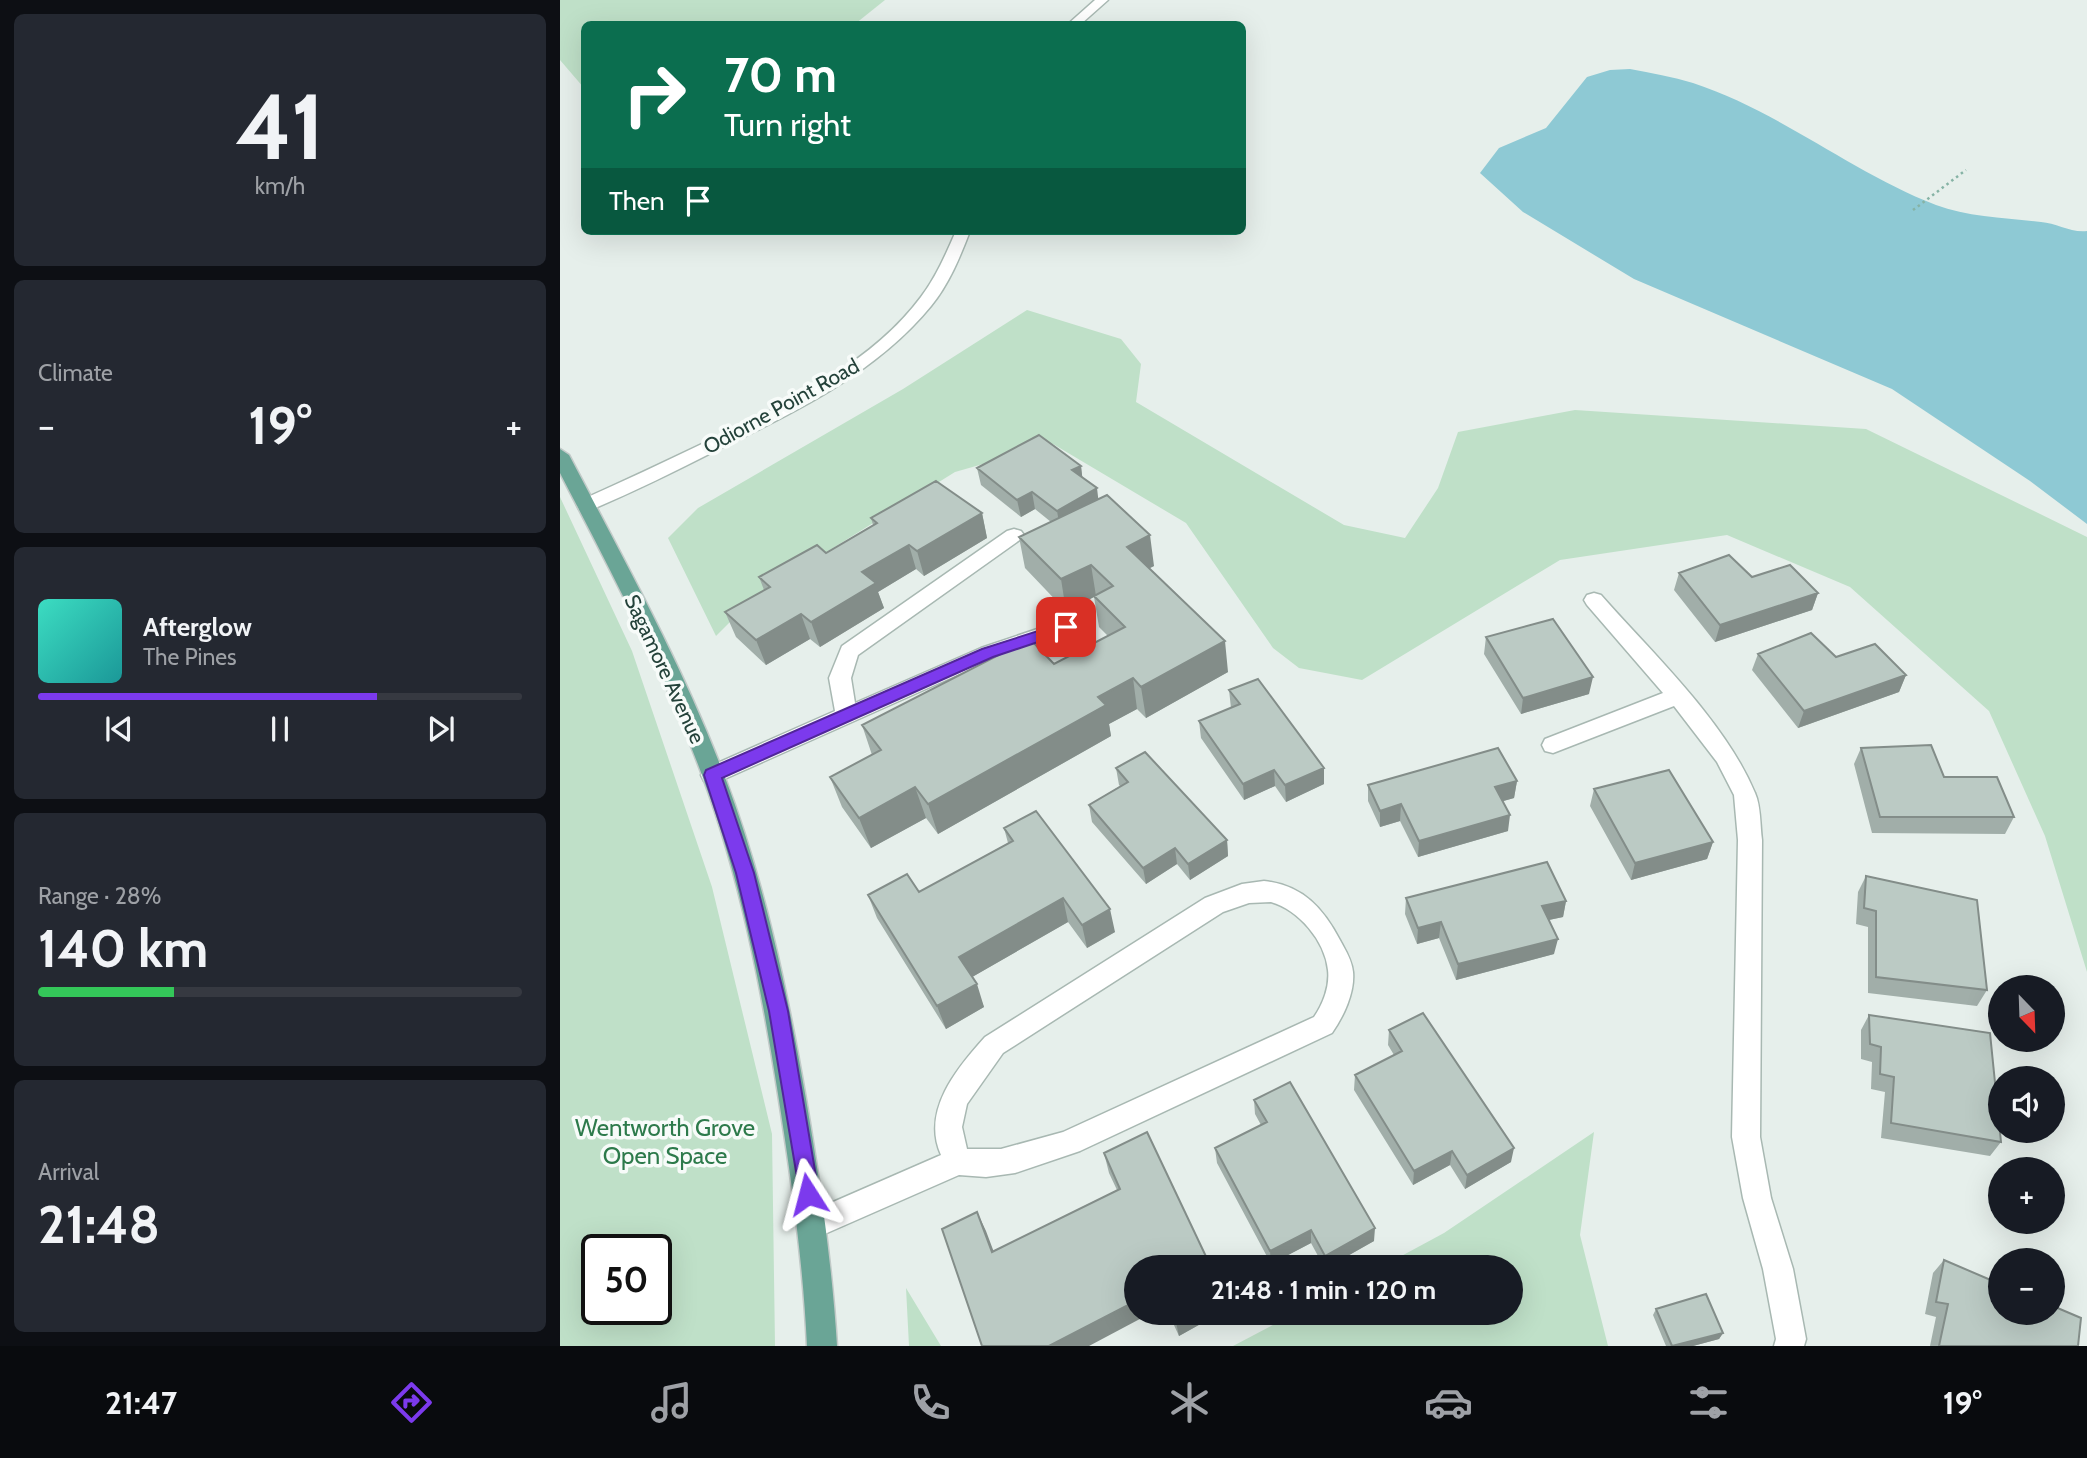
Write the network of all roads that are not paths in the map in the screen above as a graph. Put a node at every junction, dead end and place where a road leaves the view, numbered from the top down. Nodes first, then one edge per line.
1 (1102, 0) edge
2 (1078, 21) edge
3 (961, 235) edge
4 (560, 455) edge
5 (586, 505) junction
6 (1014, 535) dead end
7 (1594, 600) dead end
8 (1066, 627) dead end
9 (1677, 696) junction
10 (847, 716) junction
11 (1553, 745) dead end
12 (712, 775) junction
13 (958, 1161) junction
14 (811, 1226) junction
15 (822, 1346) edge
16 (1789, 1346) edge

1 - 2 street
3 - 5 street, Odiorne Point Road
4 - 5 main road, Sagamore Avenue
5 - 12 main road, Sagamore Avenue
6 - 10 street
7 - 9 street
8 - 10 street
9 - 11 street
9 - 16 street
10 - 12 street
12 - 14 main road, Sagamore Avenue
13 - 13 street
13 - 14 street
14 - 15 main road, Sagamore Avenue

